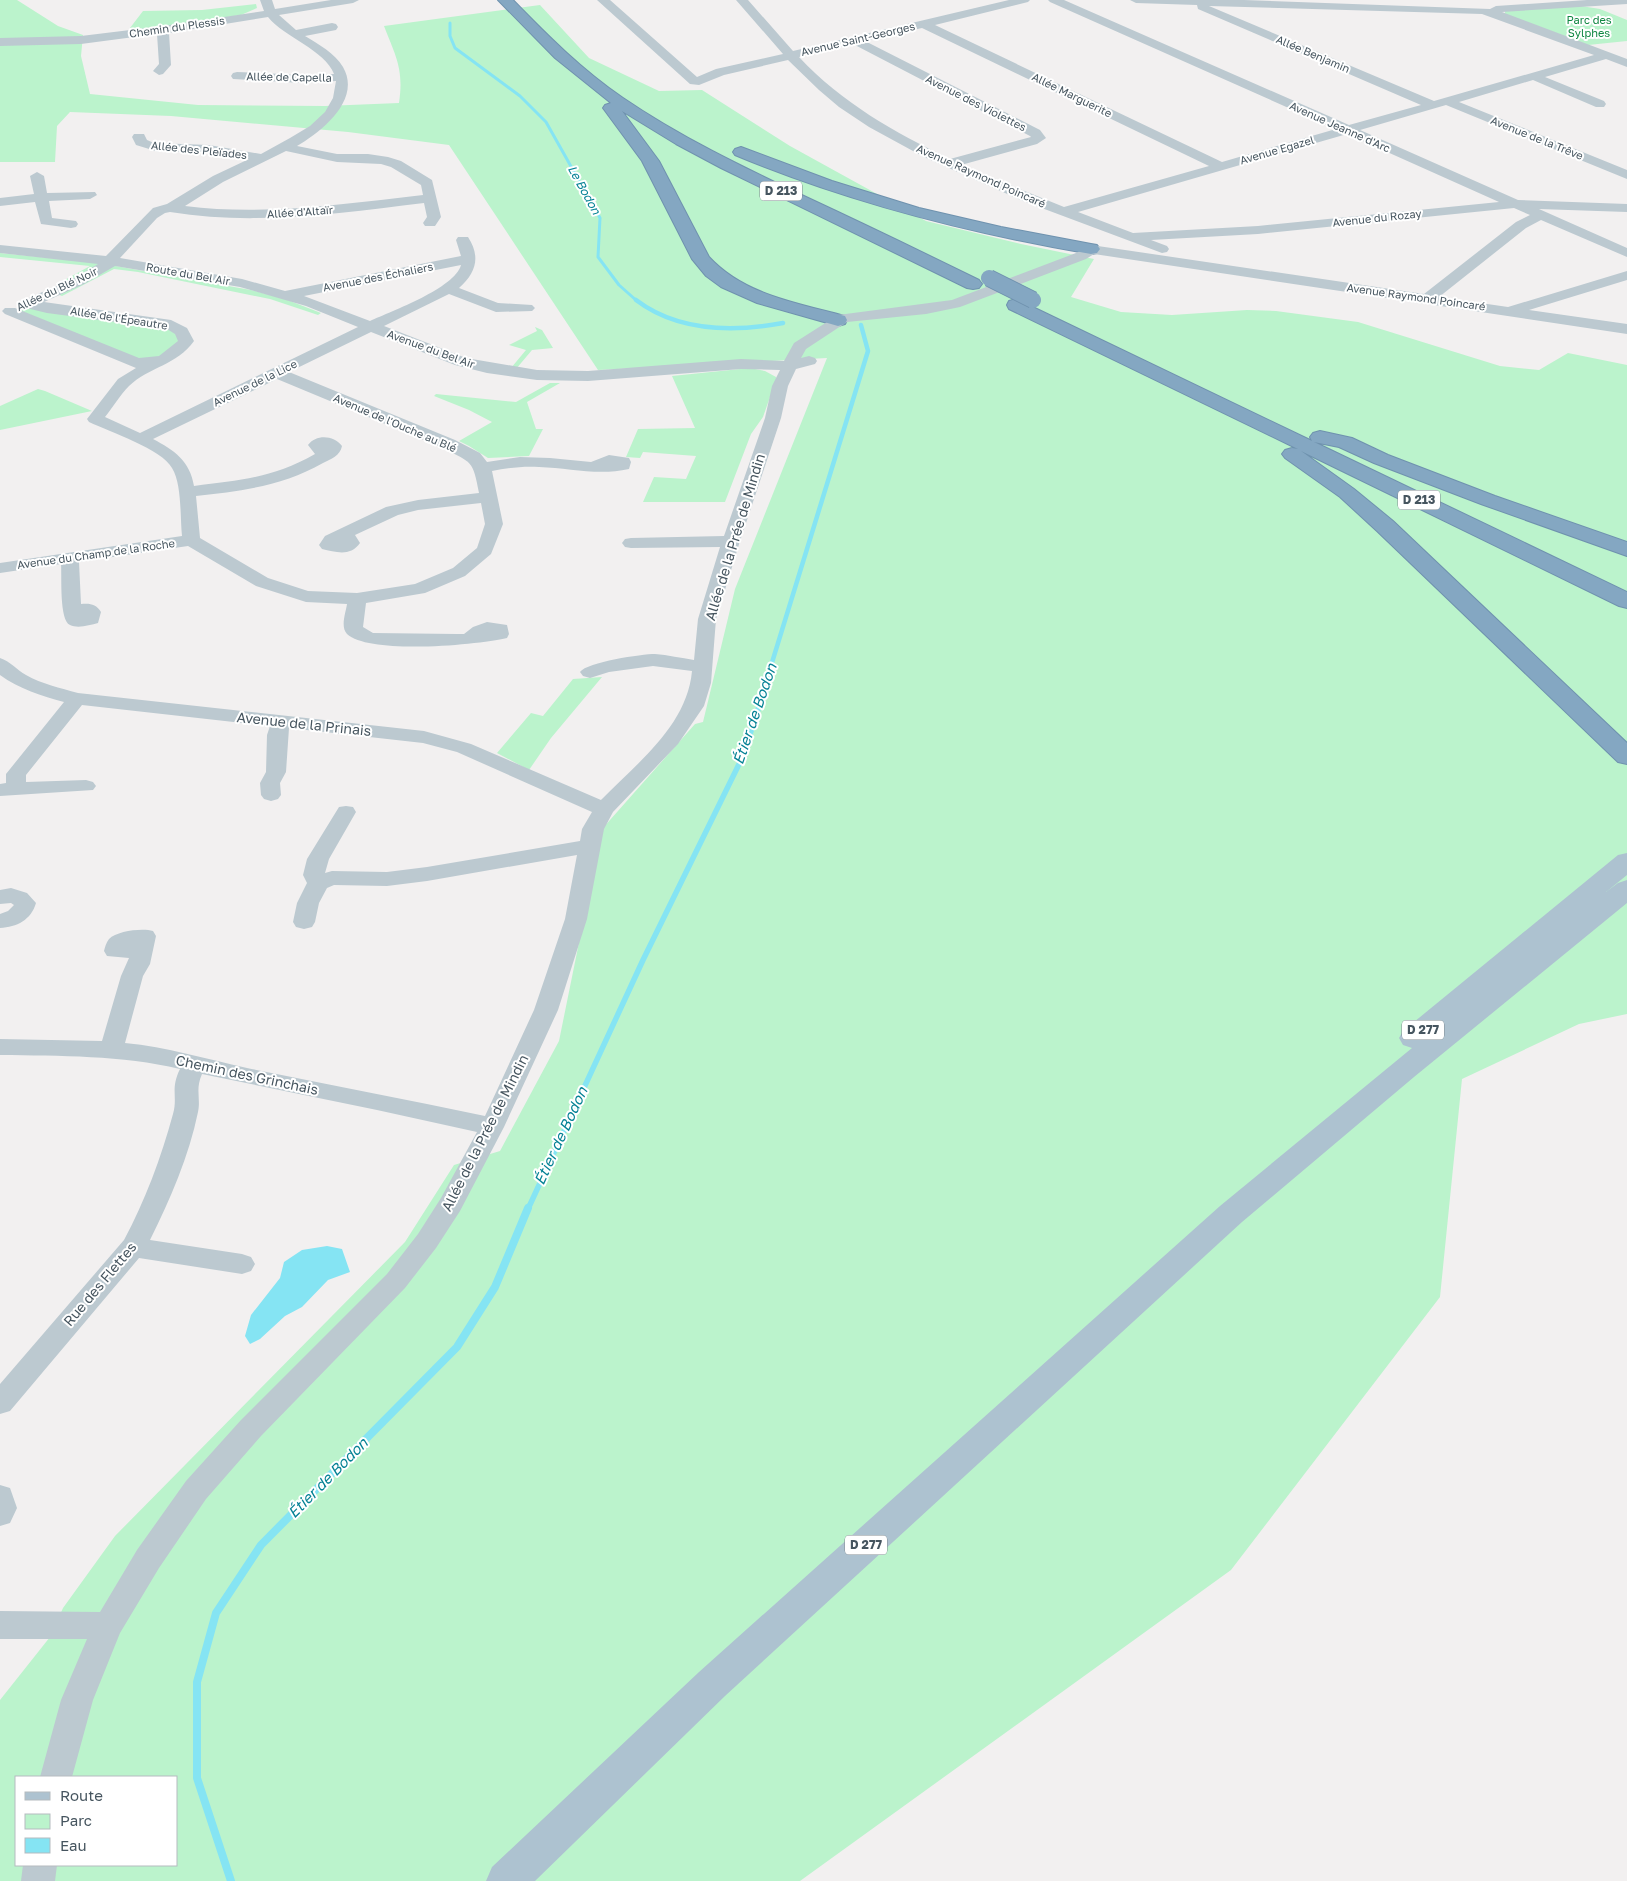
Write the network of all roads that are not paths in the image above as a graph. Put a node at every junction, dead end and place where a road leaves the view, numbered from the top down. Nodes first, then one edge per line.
1 (266, 0) edge
2 (353, 0) edge
3 (505, 0) edge
4 (524, 0) edge
5 (602, 0) edge
6 (742, 0) edge
7 (1024, 0) edge
8 (1054, 0) edge
9 (1136, 0) edge
10 (1627, 1) edge
11 (1194, 2) junction
12 (1280, 2) edge
13 (1591, 2) edge
14 (1459, 5) edge
15 (1487, 7) edge
16 (270, 13) junction
17 (1620, 14) dead end
18 (924, 24) junction
19 (332, 27) dead end
20 (163, 30) junction
21 (294, 34) junction
22 (854, 40) junction
23 (0, 42) edge
24 (791, 55) junction
25 (1607, 55) junction
26 (1627, 63) edge
27 (159, 71) dead end
28 (237, 76) dead end
29 (1533, 76) junction
30 (341, 77) junction
31 (596, 85) junction
32 (1447, 101) junction
33 (1600, 104) dead end
34 (1433, 105) junction
35 (1347, 130) junction
36 (139, 137) dead end
37 (286, 147) junction
38 (720, 148) junction
39 (262, 158) junction
40 (948, 164) junction
41 (1220, 166) junction
42 (1627, 175) edge
43 (37, 176) dead end
44 (90, 195) dead end
45 (41, 198) junction
46 (430, 198) junction
47 (0, 202) edge
48 (1517, 204) junction
49 (171, 208) junction
50 (1627, 208) edge
51 (1063, 212) junction
52 (1541, 215) junction
53 (430, 223) dead end
54 (72, 224) dead end
55 (1127, 237) junction
56 (463, 240) dead end
57 (1147, 243) junction
58 (0, 248) edge
59 (1091, 250) junction
60 (1111, 252) junction
61 (1627, 253) edge
62 (1132, 255) junction
63 (470, 259) junction
64 (116, 261) junction
65 (1205, 266) junction
66 (1627, 275) edge
67 (981, 281) junction
68 (448, 289) junction
69 (287, 295) junction
70 (1427, 299) junction
71 (1025, 302) junction
72 (11, 308) edge
73 (527, 308) dead end
74 (1512, 311) junction
75 (831, 325) junction
76 (370, 327) junction
77 (1627, 329) edge
78 (785, 354) junction
79 (123, 358) junction
80 (809, 361) junction
81 (153, 364) junction
82 (277, 373) junction
83 (641, 373) junction
84 (124, 382) junction
85 (1211, 399) junction
86 (773, 418) junction
87 (1320, 437) junction
88 (140, 439) junction
89 (325, 456) dead end
90 (597, 466) dead end
91 (483, 468) junction
92 (186, 492) junction
93 (488, 497) junction
94 (342, 536) dead end
95 (191, 540) junction
96 (731, 541) junction
97 (631, 543) dead end
98 (1627, 549) edge
99 (70, 558) junction
100 (0, 568) edge
101 (1627, 584) edge
102 (357, 599) junction
103 (1627, 601) edge
104 (72, 610) dead end
105 (469, 639) dead end
106 (703, 667) junction
107 (590, 672) dead end
108 (4, 673) edge
109 (77, 699) junction
110 (281, 721) junction
111 (1627, 757) edge
112 (86, 786) dead end
113 (8, 789) edge
114 (271, 795) dead end
115 (604, 809) junction
116 (346, 812) dead end
117 (588, 846) junction
118 (1627, 861) edge
119 (318, 883) junction
120 (1627, 889) edge
121 (0, 897) edge
122 (0, 921) edge
123 (304, 922) dead end
124 (142, 951) dead end
125 (111, 1050) junction
126 (2, 1051) edge
127 (196, 1063) junction
128 (492, 1127) junction
129 (1231, 1214) junction
130 (133, 1247) junction
131 (242, 1264) dead end
132 (0, 1403) edge
133 (0, 1498) edge
134 (0, 1514) edge
135 (0, 1625) edge
136 (108, 1626) junction
137 (56, 1776) edge
138 (40, 1866) edge
139 (38, 1881) edge
140 (506, 1881) edge

1 - 16 street
2 - 16 street, Chemin du Plessis
3 - 31 highway, D 213
4 - 38 highway, D 213
5 - 24 street, Avenue Saint-Georges
6 - 24 street, Avenue Raymond Poincaré
7 - 18 street, Avenue Saint-Georges
8 - 35 street, Avenue Jeanne d'Arc
9 - 11 street
10 - 13 street
11 - 12 street
11 - 34 street, Allée Benjamin
12 - 14 street
13 - 15 street
13 - 17 street
14 - 15 street
15 - 25 street
16 - 20 street, Chemin du Plessis
16 - 21 street
18 - 22 street, Avenue Saint-Georges
18 - 41 street, Allée Marguerite
19 - 21 street
20 - 23 street, Chemin du Plessis
20 - 27 street
21 - 30 street
22 - 24 street, Avenue Saint-Georges
22 - 40 street, Avenue des Violettes
24 - 40 street, Avenue Raymond Poincaré
25 - 26 street
25 - 29 street, Avenue Egazel
28 - 30 street, Allée de Capella
29 - 32 street, Avenue Egazel
29 - 33 street
30 - 37 street
31 - 67 highway, D 213
31 - 75 highway
32 - 34 street, Avenue Egazel
32 - 42 street, Avenue de la Trêve
34 - 35 street, Avenue Egazel
35 - 41 street, Avenue Egazel
35 - 48 street, Avenue Jeanne d'Arc
36 - 39 street, Allée des Pleïades
37 - 39 street
37 - 46 street
38 - 59 highway
38 - 67 highway, D 213
39 - 49 street
40 - 51 street, Avenue Raymond Poincaré
41 - 51 street, Avenue Egazel
43 - 45 street
44 - 45 street
45 - 47 street
45 - 54 street
46 - 49 street, Allée d'Altaïr
46 - 53 street
48 - 50 street, Avenue du Rozay
48 - 52 street, Avenue Jeanne d'Arc
48 - 55 street, Avenue du Rozay
49 - 64 street, Allée du Blé Noir
51 - 55 street, Avenue Raymond Poincaré
52 - 61 street, Avenue Jeanne d'Arc
52 - 70 street
55 - 57 street, Avenue Raymond Poincaré
55 - 60 street
56 - 63 street
57 - 62 street
57 - 65 street, Avenue Raymond Poincaré
58 - 64 street, Route du Bel Air
59 - 60 street, Avenue Raymond Poincaré
59 - 75 street
60 - 62 street, Avenue Raymond Poincaré
62 - 65 street, Avenue Raymond Poincaré
63 - 68 street
63 - 69 street, Avenue des Échaliers
64 - 69 street, Route du Bel Air
64 - 72 street, Allée du Blé Noir
65 - 70 street, Avenue Raymond Poincaré
66 - 74 street
67 - 71 highway, D 213
68 - 73 street
68 - 76 street
69 - 76 street, Route du Bel Air
70 - 74 street, Avenue Raymond Poincaré
71 - 85 highway, D 213
71 - 87 highway, D 213
72 - 79 street, Allée de l'Épeautre
72 - 81 street, Allée de l'Épeautre
74 - 77 street, Avenue Raymond Poincaré
75 - 78 street
75 - 80 street
76 - 82 street, Avenue de la Lice
76 - 83 street, Avenue du Bel Air
78 - 80 street, Avenue du Bel Air
78 - 83 street, Avenue du Bel Air
78 - 83 street, Avenue du Bel Air
78 - 86 street
79 - 81 street, Allée de l'Épeautre
79 - 84 street
80 - 86 street
81 - 84 street
82 - 88 street, Avenue de la Lice
82 - 91 street, Avenue de l'Ouche au Blé
84 - 88 street
85 - 103 highway, D 213
85 - 111 highway
86 - 96 street, Allée de la Prée de Mindin
87 - 98 highway
87 - 101 highway, D 213
88 - 92 street
89 - 92 street
90 - 91 street
91 - 93 street
92 - 95 street
93 - 94 street
93 - 102 street
95 - 99 street, Avenue du Champ de la Roche
95 - 102 street
96 - 97 street
96 - 106 street, Allée de la Prée de Mindin
99 - 100 street, Avenue du Champ de la Roche
99 - 104 street
102 - 105 street
106 - 107 street
106 - 115 street, Allée de la Prée de Mindin
108 - 109 street, Avenue de la Prinais
109 - 110 street, Avenue de la Prinais
109 - 113 street
110 - 114 street
110 - 115 street, Avenue de la Prinais
112 - 113 street
115 - 117 street, Allée de la Prée de Mindin
116 - 119 street
117 - 119 street
117 - 128 street, Allée de la Prée de Mindin
118 - 129 main road, D 277
119 - 123 street
120 - 129 main road, D 277
121 - 122 street
124 - 125 street
125 - 126 street, Chemin des Grinchais
125 - 127 street, Chemin des Grinchais
127 - 128 street, Chemin des Grinchais
127 - 130 street, Rue des Flettes
128 - 136 street, Allée de la Prée de Mindin
129 - 140 main road, D 277
130 - 131 street
130 - 132 street, Rue des Flettes
133 - 134 street
135 - 136 street
136 - 137 street, Allée de la Prée de Mindin
138 - 139 street

